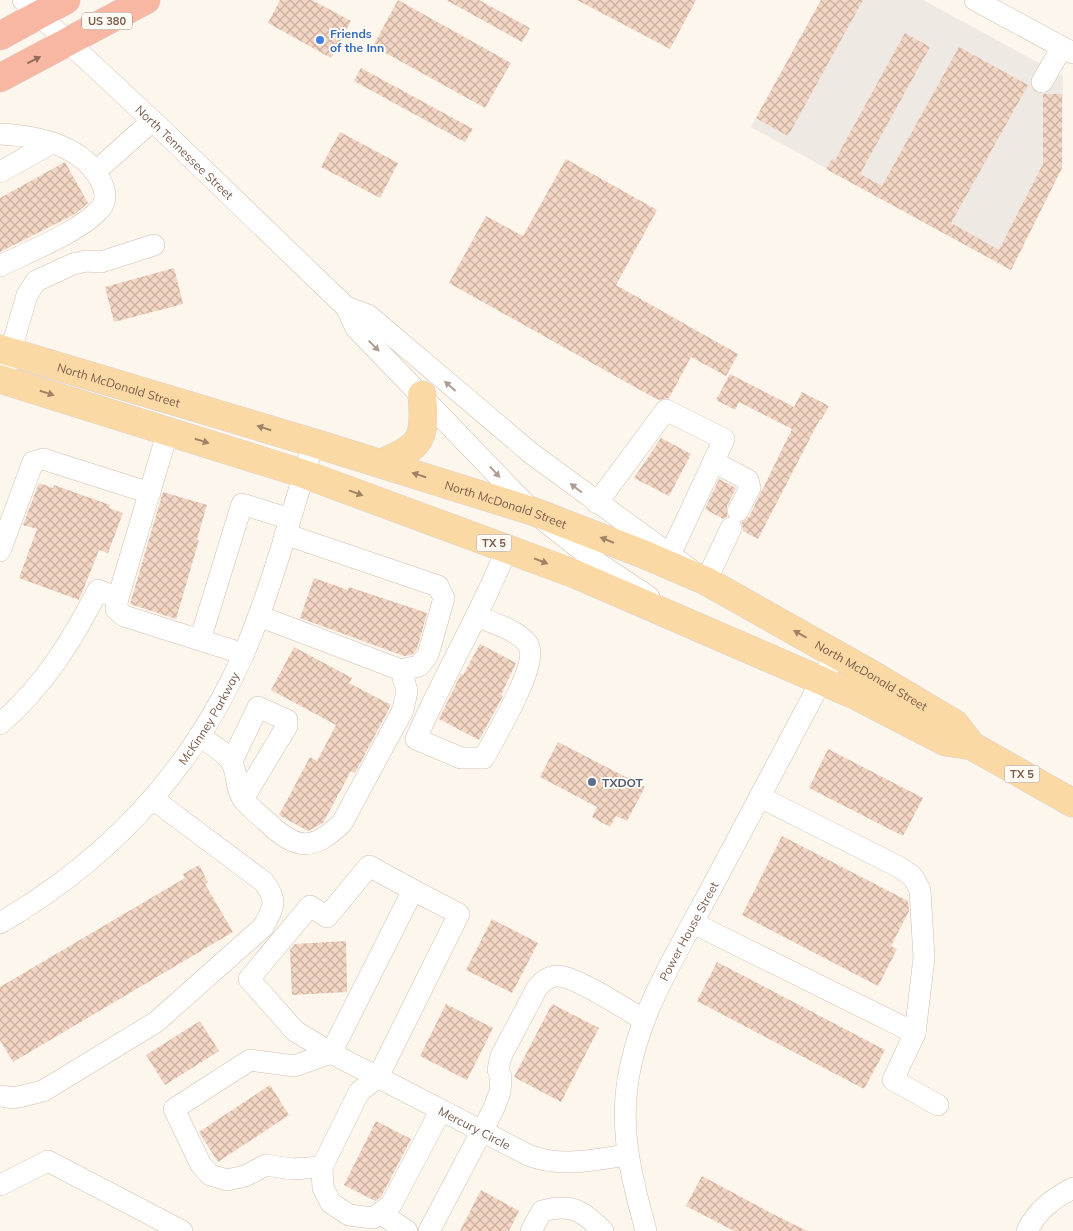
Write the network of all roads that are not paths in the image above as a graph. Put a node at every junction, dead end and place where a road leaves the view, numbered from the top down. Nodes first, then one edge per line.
1 (66, 0) edge
2 (146, 0) edge
3 (975, 0) edge
4 (31, 8) edge
5 (0, 36) edge
6 (69, 42) junction
7 (1068, 50) edge
8 (0, 78) edge
9 (1042, 82) dead end
10 (152, 121) junction
11 (0, 134) edge
12 (52, 143) junction
13 (0, 172) edge
14 (95, 172) junction
15 (58, 236) junction
16 (154, 245) dead end
17 (73, 264) junction
18 (0, 266) edge
19 (346, 307) junction
20 (5, 350) edge
21 (1, 382) edge
22 (422, 395) junction
23 (168, 431) junction
24 (314, 443) junction
25 (714, 462) junction
26 (382, 464) junction
27 (304, 474) junction
28 (150, 493) junction
29 (597, 503) junction
30 (532, 512) junction
31 (287, 526) junction
32 (507, 548) junction
33 (0, 550) edge
34 (670, 555) junction
35 (706, 581) junction
36 (118, 598) junction
37 (259, 616) junction
38 (476, 616) junction
39 (678, 617) junction
40 (200, 640) junction
41 (836, 653) junction
42 (244, 654) junction
43 (401, 670) junction
44 (822, 680) junction
45 (0, 724) edge
46 (199, 736) junction
47 (972, 746) junction
48 (232, 761) junction
49 (760, 797) junction
50 (153, 799) junction
51 (243, 799) junction
52 (1073, 803) edge
53 (413, 890) junction
54 (0, 923) edge
55 (693, 923) junction
56 (644, 1020) junction
57 (915, 1033) junction
58 (331, 1053) junction
59 (378, 1077) junction
60 (0, 1096) edge
61 (938, 1105) dead end
62 (441, 1110) junction
63 (481, 1131) junction
64 (627, 1155) junction
65 (322, 1167) junction
66 (0, 1185) edge
67 (1073, 1188) edge
68 (380, 1213) junction
69 (182, 1231) edge
70 (407, 1231) edge
71 (430, 1231) edge
72 (531, 1231) edge
73 (603, 1231) edge
74 (646, 1231) edge
75 (1027, 1231) edge

1 - 4 highway
2 - 6 highway, US 380
3 - 7 street
4 - 5 highway
4 - 6 street, North Tennessee Street
8 -> 6 highway, US 380
6 - 10 street, North Tennessee Street
7 - 9 street
10 - 14 street
10 - 19 street, North Tennessee Street
11 - 12 street
12 - 13 street
12 - 14 street
14 - 15 street
15 - 17 street
15 - 18 street
16 - 17 street
17 - 20 street
19 -> 22 street
29 -> 19 street
20 - 21 street
24 -> 20 main road, North McDonald Street / TX 5
21 -> 23 main road, North McDonald Street / TX 5
22 - 26 main road
22 -> 30 street
23 -> 27 main road, North McDonald Street / TX 5
23 - 28 street
24 - 26 main road, North McDonald Street / TX 5
24 - 27 street, McKinney Parkway
25 - 29 street
25 - 34 street
25 - 35 street
30 -> 26 main road, North McDonald Street / TX 5
27 - 31 street, McKinney Parkway
27 -> 32 main road, North McDonald Street / TX 5
28 - 33 street
28 - 36 street
29 - 34 street
35 -> 30 main road, North McDonald Street / TX 5
30 - 39 street
31 - 37 street, McKinney Parkway
31 - 40 street
31 - 43 street
32 - 38 street
32 -> 39 main road, North McDonald Street / TX 5
34 - 35 street
41 -> 35 main road, North McDonald Street / TX 5
36 - 40 street
36 - 45 street
37 - 42 street, McKinney Parkway
37 - 43 street
38 - 38 street
39 - 44 main road, North McDonald Street / TX 5
40 - 42 street
41 - 44 street, Power House Street
41 - 47 main road, North McDonald Street / TX 5
42 - 46 street, McKinney Parkway
43 - 51 street
44 - 47 main road, North McDonald Street / TX 5
44 - 49 street, Power House Street
46 - 48 street
46 - 50 street, McKinney Parkway
47 - 52 main road, North McDonald Street / TX 5
48 - 51 street
48 - 51 street
49 - 55 street, Power House Street
49 - 57 street
50 - 54 street, McKinney Parkway
50 - 60 street
53 - 58 street
53 - 58 street, Mercury Circle
53 - 59 street
55 - 56 street, Power House Street
55 - 57 street
56 - 63 street
56 - 64 street, Power House Street
57 - 61 street
58 - 59 street, Mercury Circle
58 - 65 street
59 - 62 street, Mercury Circle
59 - 65 street
62 - 63 street, Mercury Circle
62 - 68 street
63 - 64 street, Mercury Circle
63 - 71 street
64 - 74 street, Power House Street
65 - 68 street
66 - 69 street
67 - 75 street
68 - 70 street
72 - 73 street

